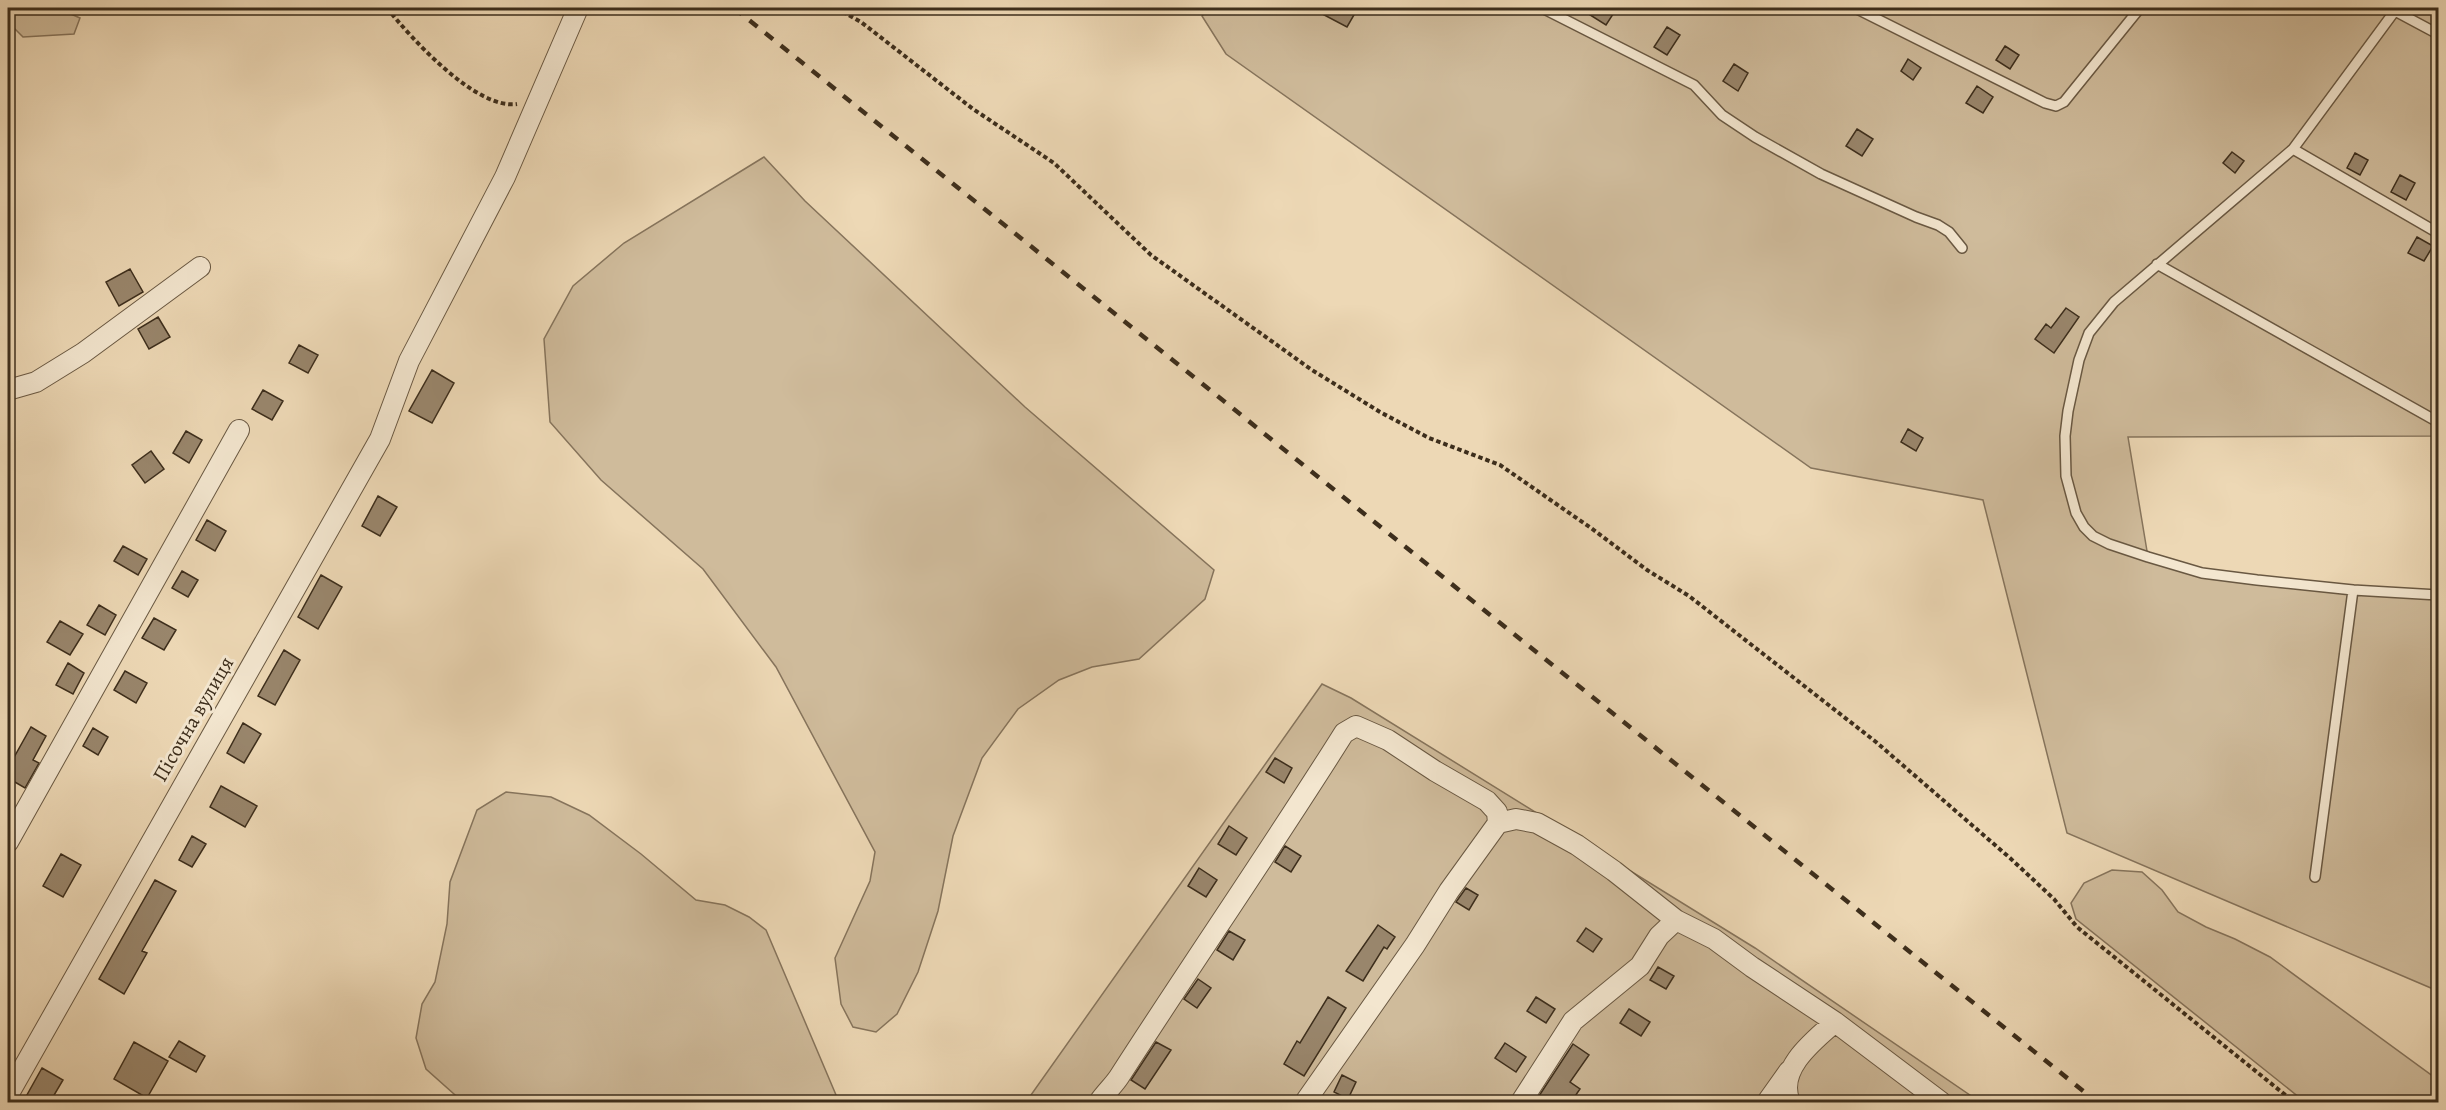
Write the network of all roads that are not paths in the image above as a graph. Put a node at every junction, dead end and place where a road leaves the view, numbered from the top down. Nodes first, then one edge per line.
1 (578, 8) edge
2 (1542, 8) edge
3 (1855, 8) edge
4 (2140, 8) edge
5 (2396, 9) edge
6 (2439, 34) edge
7 (2293, 149) junction
8 (2439, 233) edge
9 (1962, 248) dead end
10 (2157, 264) junction
11 (200, 267) dead end
12 (8, 390) edge
13 (2439, 422) edge
14 (239, 430) dead end
15 (2353, 590) junction
16 (2439, 595) edge
17 (16, 810) edge
18 (1498, 823) junction
19 (8, 842) edge
20 (2315, 877) dead end
21 (1676, 920) junction
22 (1835, 1022) junction
23 (1789, 1071) junction
24 (8, 1095) edge
25 (1099, 1102) edge
26 (1305, 1102) edge
27 (1521, 1102) edge
28 (1767, 1102) edge
29 (1790, 1102) edge
30 (1941, 1102) edge

1 - 24 street, Пісочна вулиця
2 - 9 lane
3 - 4 lane
5 - 6 lane
5 - 7 lane
7 - 8 lane
7 - 10 lane
10 - 13 lane
10 - 15 lane
11 - 12 street
14 - 17 street
15 - 16 lane
15 - 20 lane
17 - 19 street
18 - 21 street
18 - 25 street
18 - 26 street
21 - 22 street
21 - 27 street
22 - 23 street
22 - 30 street
23 - 28 street
23 - 29 street

